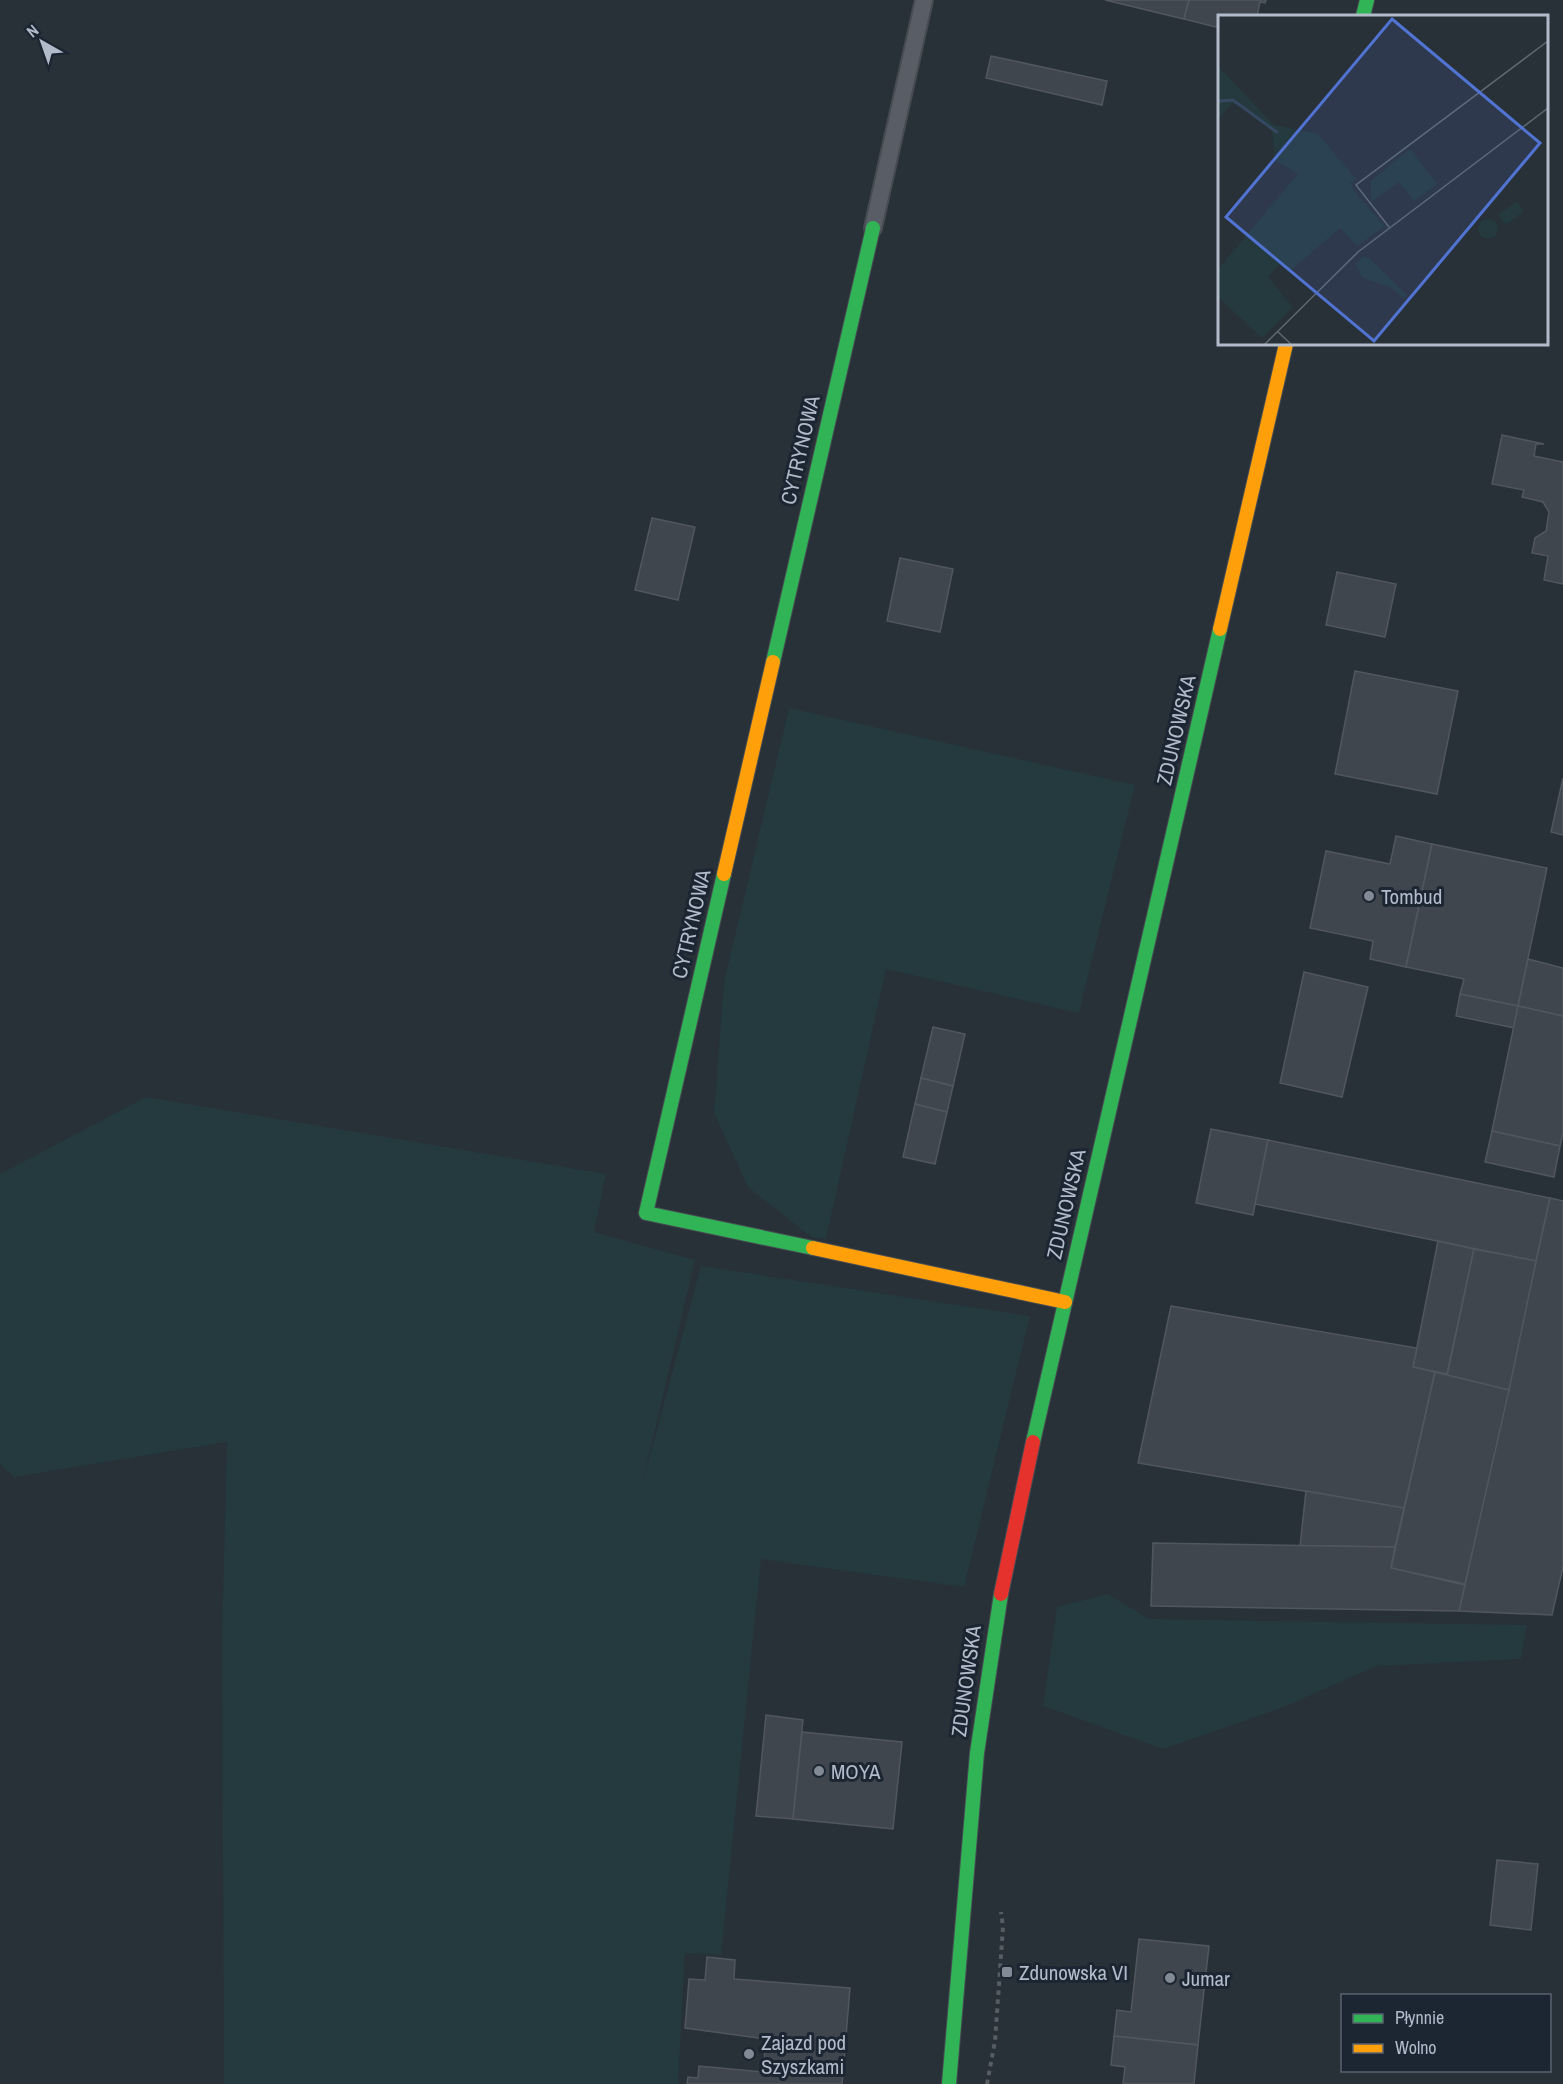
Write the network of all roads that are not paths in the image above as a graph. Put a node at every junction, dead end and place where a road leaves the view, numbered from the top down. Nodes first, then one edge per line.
1 (924, 0) edge
2 (1367, 0) edge
3 (1363, 15) edge
4 (873, 228) joint
5 (1286, 345) edge
6 (1065, 1302) junction
7 (949, 2084) edge

1 - 4 lane
2 - 3 main road
4 - 6 main road, CYTRYNOWA
5 - 6 main road, ZDUNOWSKA
6 - 7 main road, ZDUNOWSKA

